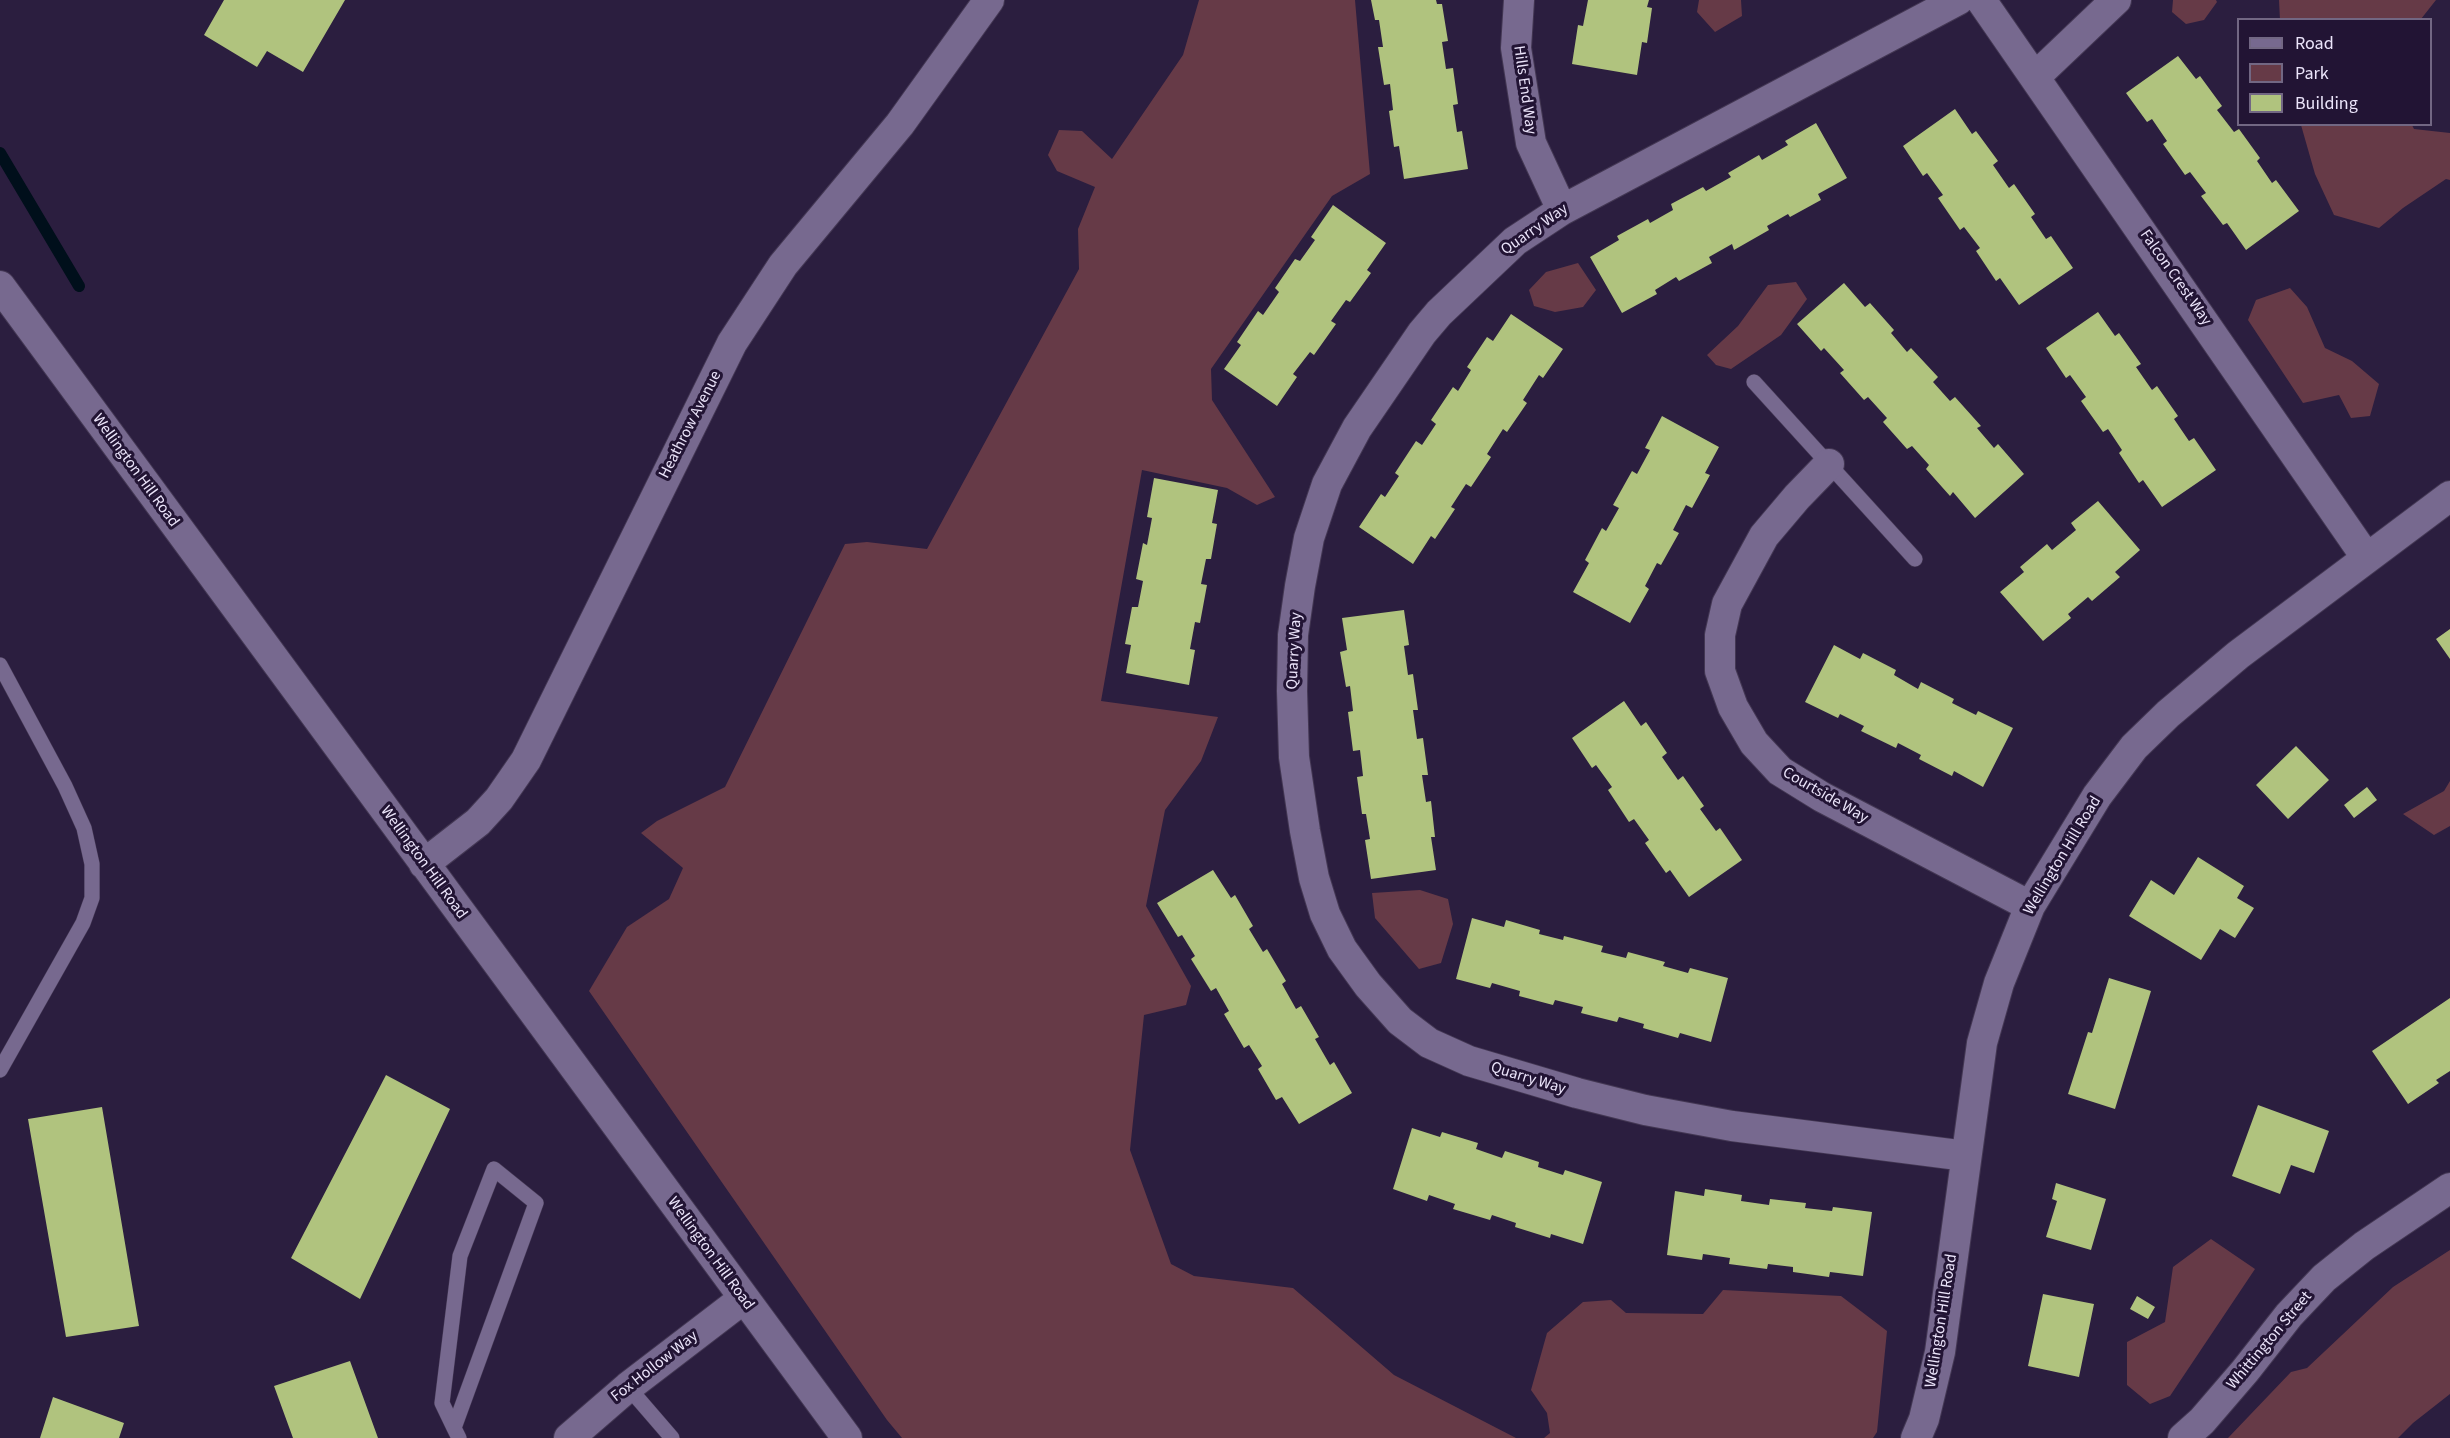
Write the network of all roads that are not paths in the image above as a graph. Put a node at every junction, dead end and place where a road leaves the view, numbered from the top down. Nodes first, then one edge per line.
1 (989, 0) edge
2 (1519, 0) edge
3 (1958, 0) edge
4 (1981, 0) edge
5 (2116, 0) edge
6 (2035, 77) junction
7 (1562, 210) junction
8 (0, 286) edge
9 (1754, 382) dead end
10 (1830, 464) junction
11 (2450, 495) edge
12 (2367, 557) junction
13 (1915, 559) dead end
14 (0, 665) edge
15 (424, 864) junction
16 (2030, 906) junction
17 (0, 1070) edge
18 (1966, 1156) junction
19 (2450, 1188) edge
20 (743, 1299) junction
21 (628, 1387) junction
22 (456, 1433) edge
23 (569, 1438) edge
24 (672, 1438) edge
25 (847, 1438) edge
26 (1916, 1438) edge
27 (2183, 1438) edge

1 - 15 street, Heathrow Avenue
2 - 7 street, Hills End Way
3 - 7 street, Quarry Way
4 - 6 street, Falcon Crest Way
5 - 6 street
6 - 12 street, Falcon Crest Way
7 - 18 street, Quarry Way
8 - 15 street, Wellington Hill Road
9 - 10 lane
10 - 13 lane
10 - 16 street, Courtside Way
11 - 12 street, Wellington Hill Road
12 - 16 street, Wellington Hill Road
14 - 17 lane
15 - 20 street, Wellington Hill Road
16 - 18 street, Wellington Hill Road
18 - 26 street, Wellington Hill Road
19 - 27 street, Whittington Street
20 - 21 street, Fox Hollow Way
20 - 25 street, Wellington Hill Road
21 - 23 street, Fox Hollow Way
21 - 24 lane
22 - 22 lane

